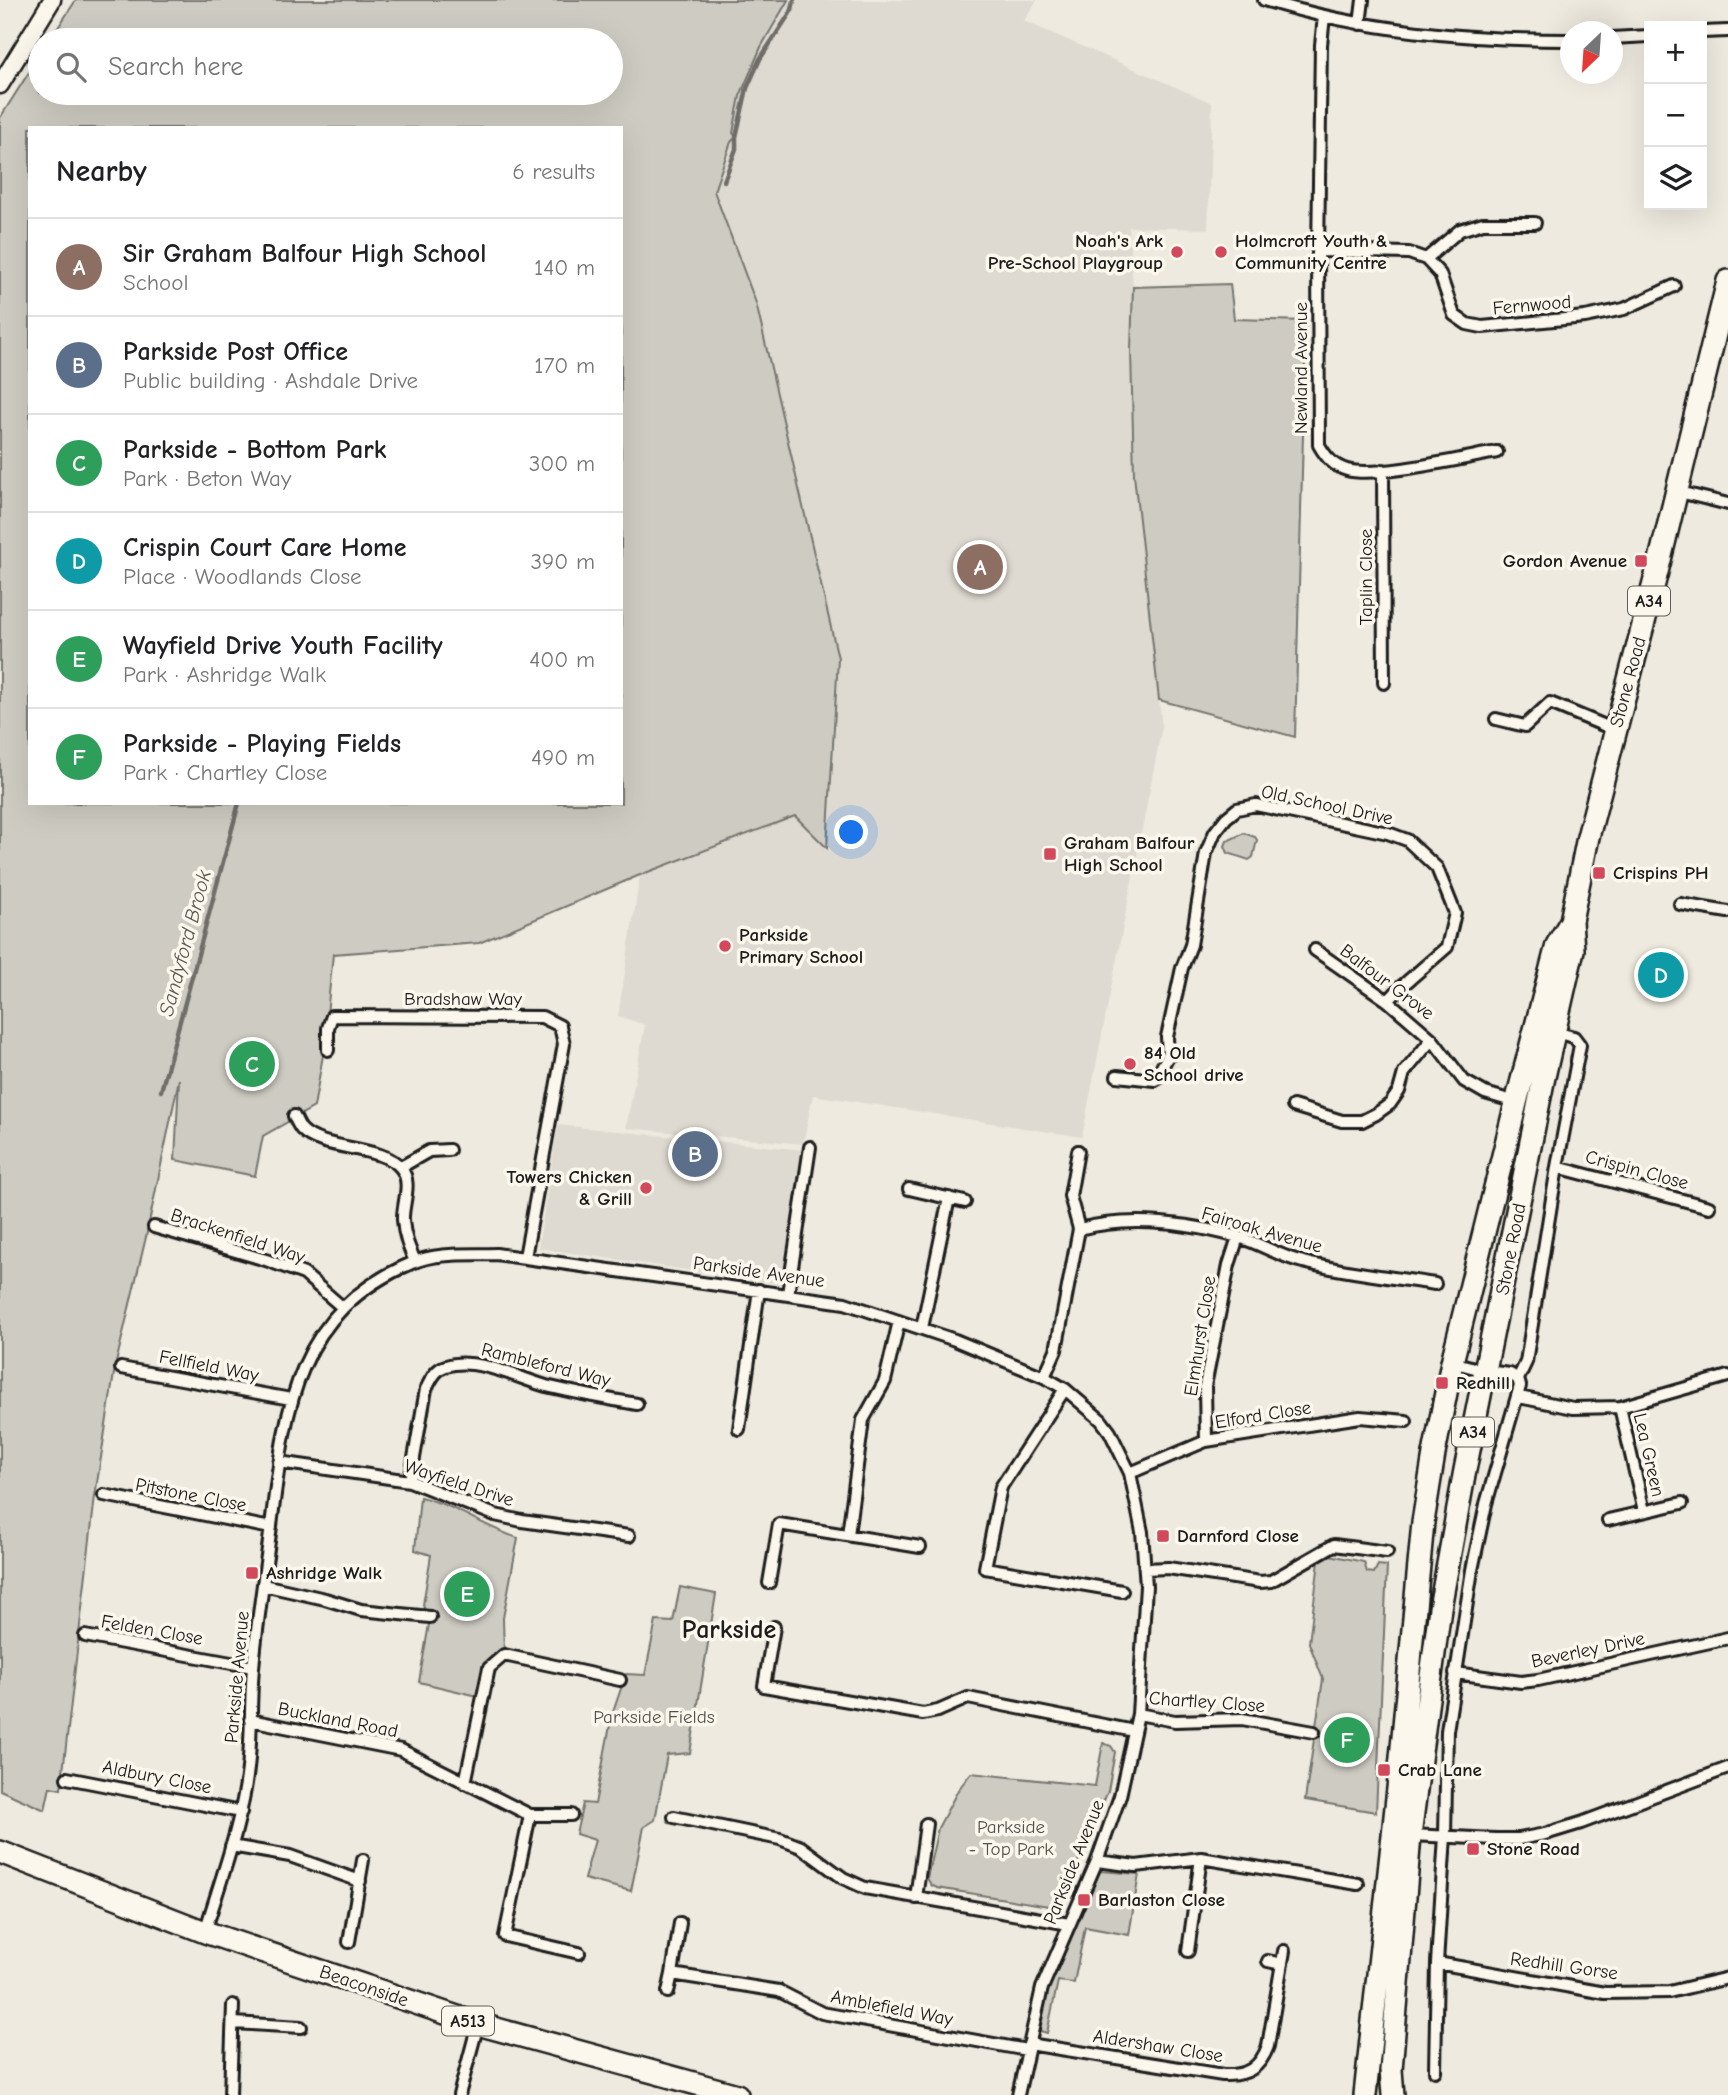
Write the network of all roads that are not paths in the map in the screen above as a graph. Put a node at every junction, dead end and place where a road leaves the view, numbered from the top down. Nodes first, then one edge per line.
1 (52, 0) edge
2 (1264, 0) edge
3 (1363, 0) edge
4 (1324, 16) junction
5 (1360, 24) junction
6 (35, 28) edge
7 (1728, 31) edge
8 (1707, 32) edge
9 (1644, 36) edge
10 (1623, 37) edge
11 (28, 39) edge
12 (1560, 40) edge
13 (0, 85) edge
14 (1535, 223) dead end
15 (1318, 251) junction
16 (1426, 259) junction
17 (1728, 281) edge
18 (1674, 286) dead end
19 (1497, 452) dead end
20 (1383, 470) junction
21 (1675, 491) junction
22 (1728, 503) edge
23 (1384, 683) dead end
24 (1496, 719) dead end
25 (1615, 730) junction
26 (1680, 904) dead end
27 (1728, 912) edge
28 (1571, 921) junction
29 (1315, 950) dead end
30 (1388, 1001) junction
31 (1554, 1032) junction
32 (1432, 1039) junction
33 (328, 1050) dead end
34 (1117, 1076) dead end
35 (1516, 1103) junction
36 (1293, 1106) dead end
37 (1538, 1108) junction
38 (294, 1116) dead end
39 (810, 1147) dead end
40 (449, 1150) dead end
41 (1078, 1151) dead end
42 (401, 1167) junction
43 (1557, 1167) junction
44 (909, 1189) dead end
45 (949, 1198) junction
46 (965, 1202) dead end
47 (1709, 1208) dead end
48 (154, 1227) dead end
49 (1079, 1229) junction
50 (1238, 1237) junction
51 (525, 1257) junction
52 (415, 1261) junction
53 (1435, 1284) dead end
54 (759, 1290) junction
55 (788, 1294) junction
56 (342, 1307) junction
57 (899, 1321) junction
58 (922, 1328) junction
59 (1452, 1362) junction
60 (121, 1367) dead end
61 (1486, 1371) junction
62 (1728, 1376) edge
63 (1044, 1377) junction
64 (1518, 1379) junction
65 (1065, 1389) junction
66 (1519, 1397) junction
67 (291, 1399) junction
68 (637, 1404) dead end
69 (1620, 1407) junction
70 (1406, 1421) dead end
71 (739, 1429) dead end
72 (1206, 1441) junction
73 (279, 1462) junction
74 (1130, 1473) junction
75 (410, 1481) junction
76 (104, 1495) dead end
77 (1682, 1503) dead end
78 (1644, 1511) junction
79 (1608, 1520) dead end
80 (271, 1528) junction
81 (848, 1535) junction
82 (629, 1536) dead end
83 (920, 1547) dead end
84 (1387, 1552) dead end
85 (1145, 1569) junction
86 (769, 1583) dead end
87 (263, 1585) junction
88 (1122, 1591) dead end
89 (430, 1617) dead end
90 (774, 1627) dead end
91 (85, 1636) dead end
92 (1728, 1638) edge
93 (253, 1667) junction
94 (1455, 1673) junction
95 (620, 1680) dead end
96 (1138, 1714) junction
97 (250, 1720) junction
98 (1134, 1731) junction
99 (1314, 1732) dead end
100 (1728, 1768) edge
101 (67, 1778) dead end
102 (465, 1783) junction
103 (241, 1812) junction
104 (530, 1815) junction
105 (571, 1815) dead end
106 (674, 1817) dead end
107 (926, 1824) dead end
108 (1410, 1835) junction
109 (1445, 1836) junction
110 (231, 1846) junction
111 (0, 1852) edge
112 (1201, 1857) junction
113 (363, 1860) dead end
114 (1097, 1861) junction
115 (360, 1881) junction
116 (1358, 1884) dead end
117 (916, 1898) junction
118 (680, 1923) dead end
119 (1069, 1924) junction
120 (205, 1932) junction
121 (349, 1942) dead end
122 (1188, 1951) dead end
123 (1284, 1951) dead end
124 (579, 1953) dead end
125 (1268, 1961) dead end
126 (1437, 1963) junction
127 (1282, 1964) junction
128 (672, 1974) junction
129 (1728, 1978) edge
130 (668, 1993) dead end
131 (233, 2005) dead end
132 (233, 2023) junction
133 (478, 2024) junction
134 (301, 2027) dead end
135 (1028, 2047) junction
136 (1435, 2071) dead end
137 (230, 2095) edge
138 (460, 2095) edge
139 (737, 2095) edge
140 (1018, 2095) edge
141 (1365, 2095) edge
142 (1393, 2095) edge

1 - 6 street
2 - 4 street
3 - 5 street
4 - 5 street
4 - 15 street, Newland Avenue
5 - 12 street
7 - 8 street
9 - 10 street
11 - 13 street
14 - 16 street
15 - 16 street
15 - 20 street, Newland Avenue
16 - 18 street, Fernwood
17 - 21 highway, Stone Road / A34
19 - 20 street, Newland Avenue
20 - 23 street, Taplin Close
21 - 22 street
21 - 25 highway, Stone Road / A34
24 - 25 street
25 - 28 highway, Stone Road / A34
26 - 27 street
28 - 31 highway, Stone Road / A34
28 - 35 highway, Stone Road / A34
29 - 30 street, Balfour Grove
30 - 32 street, Balfour Grove
30 - 34 street, Old School Drive
31 - 37 highway, Stone Road / A34
31 - 43 street
32 - 35 street, Balfour Grove
32 - 36 street
33 - 51 street, Bradshaw Way
35 - 37 street, Balfour Grove
35 - 59 highway, Stone Road / A34
37 - 61 highway, Stone Road / A34
38 - 42 street
39 - 55 street
40 - 42 street
41 - 49 street
42 - 52 street
43 - 47 street, Crispin Close
43 - 64 street
44 - 45 street
45 - 46 street
45 - 58 street
48 - 56 street, Brackenfield Way
49 - 50 street, Fairoak Avenue
49 - 63 street
50 - 53 street, Fairoak Avenue
50 - 72 street, Elmhurst Close
51 - 52 street, Parkside Avenue
51 - 54 street, Parkside Avenue
52 - 56 street, Parkside Avenue
54 - 55 street, Parkside Avenue
54 - 71 street
55 - 57 street, Parkside Avenue
56 - 67 street, Parkside Avenue
57 - 58 street, Parkside Avenue
57 - 81 street
58 - 63 street, Parkside Avenue
59 - 61 street
59 - 141 highway, Stone Road / A34
60 - 67 street, Fellfield Way
61 - 64 street
61 - 108 highway, Stone Road / A34
62 - 69 street
63 - 65 street, Parkside Avenue
64 - 66 street
65 - 74 street, Parkside Avenue
65 - 88 street
66 - 69 street
66 - 94 street
67 - 73 street, Parkside Avenue
68 - 75 street, Rambleford Way
69 - 78 street, Lea Green
70 - 72 street, Elford Close
72 - 74 street, Elford Close
73 - 75 street, Wayfield Drive
73 - 80 street, Parkside Avenue
74 - 85 street, Parkside Avenue
75 - 82 street, Wayfield Drive
76 - 80 street, Pitstone Close
77 - 78 street, Lea Green
78 - 79 street, Lea Green
80 - 87 street, Parkside Avenue
81 - 83 street
81 - 86 street
84 - 85 street
85 - 96 street, Parkside Avenue
87 - 89 street
87 - 93 street, Parkside Avenue
90 - 98 street
91 - 93 street, Felden Close
92 - 94 street, Beverley Drive
93 - 97 street, Parkside Avenue
94 - 109 street
95 - 102 street
96 - 98 street, Parkside Avenue
96 - 99 street, Chartley Close
97 - 102 street, Buckland Road
97 - 103 street, Parkside Avenue
98 - 114 street, Parkside Avenue
100 - 109 street
101 - 103 street, Aldbury Close
102 - 104 street, Buckland Road
103 - 110 street, Parkside Avenue
104 - 105 street, Buckland Road
104 - 124 street
106 - 117 street
107 - 117 street
108 - 109 street
108 - 142 highway, Stone Road / A34
109 - 126 street
110 - 115 street
110 - 120 street, Parkside Avenue
111 - 120 highway, Beaconside / A513
112 - 114 street
112 - 116 street
112 - 122 street
113 - 115 street
114 - 119 street, Parkside Avenue
115 - 121 street
117 - 119 street
118 - 128 street
119 - 135 street, Parkside Avenue
120 - 133 highway, Beaconside / A513
123 - 127 street, Aldershaw Close
125 - 127 street
126 - 129 street, Redhill Gorse
126 - 136 street
127 - 135 street, Aldershaw Close
128 - 130 street
128 - 135 street, Amblefield Way
131 - 132 street
132 - 134 street
132 - 137 street
133 - 138 street
133 - 139 highway, Beaconside / A513
135 - 140 street, Parkside Avenue

